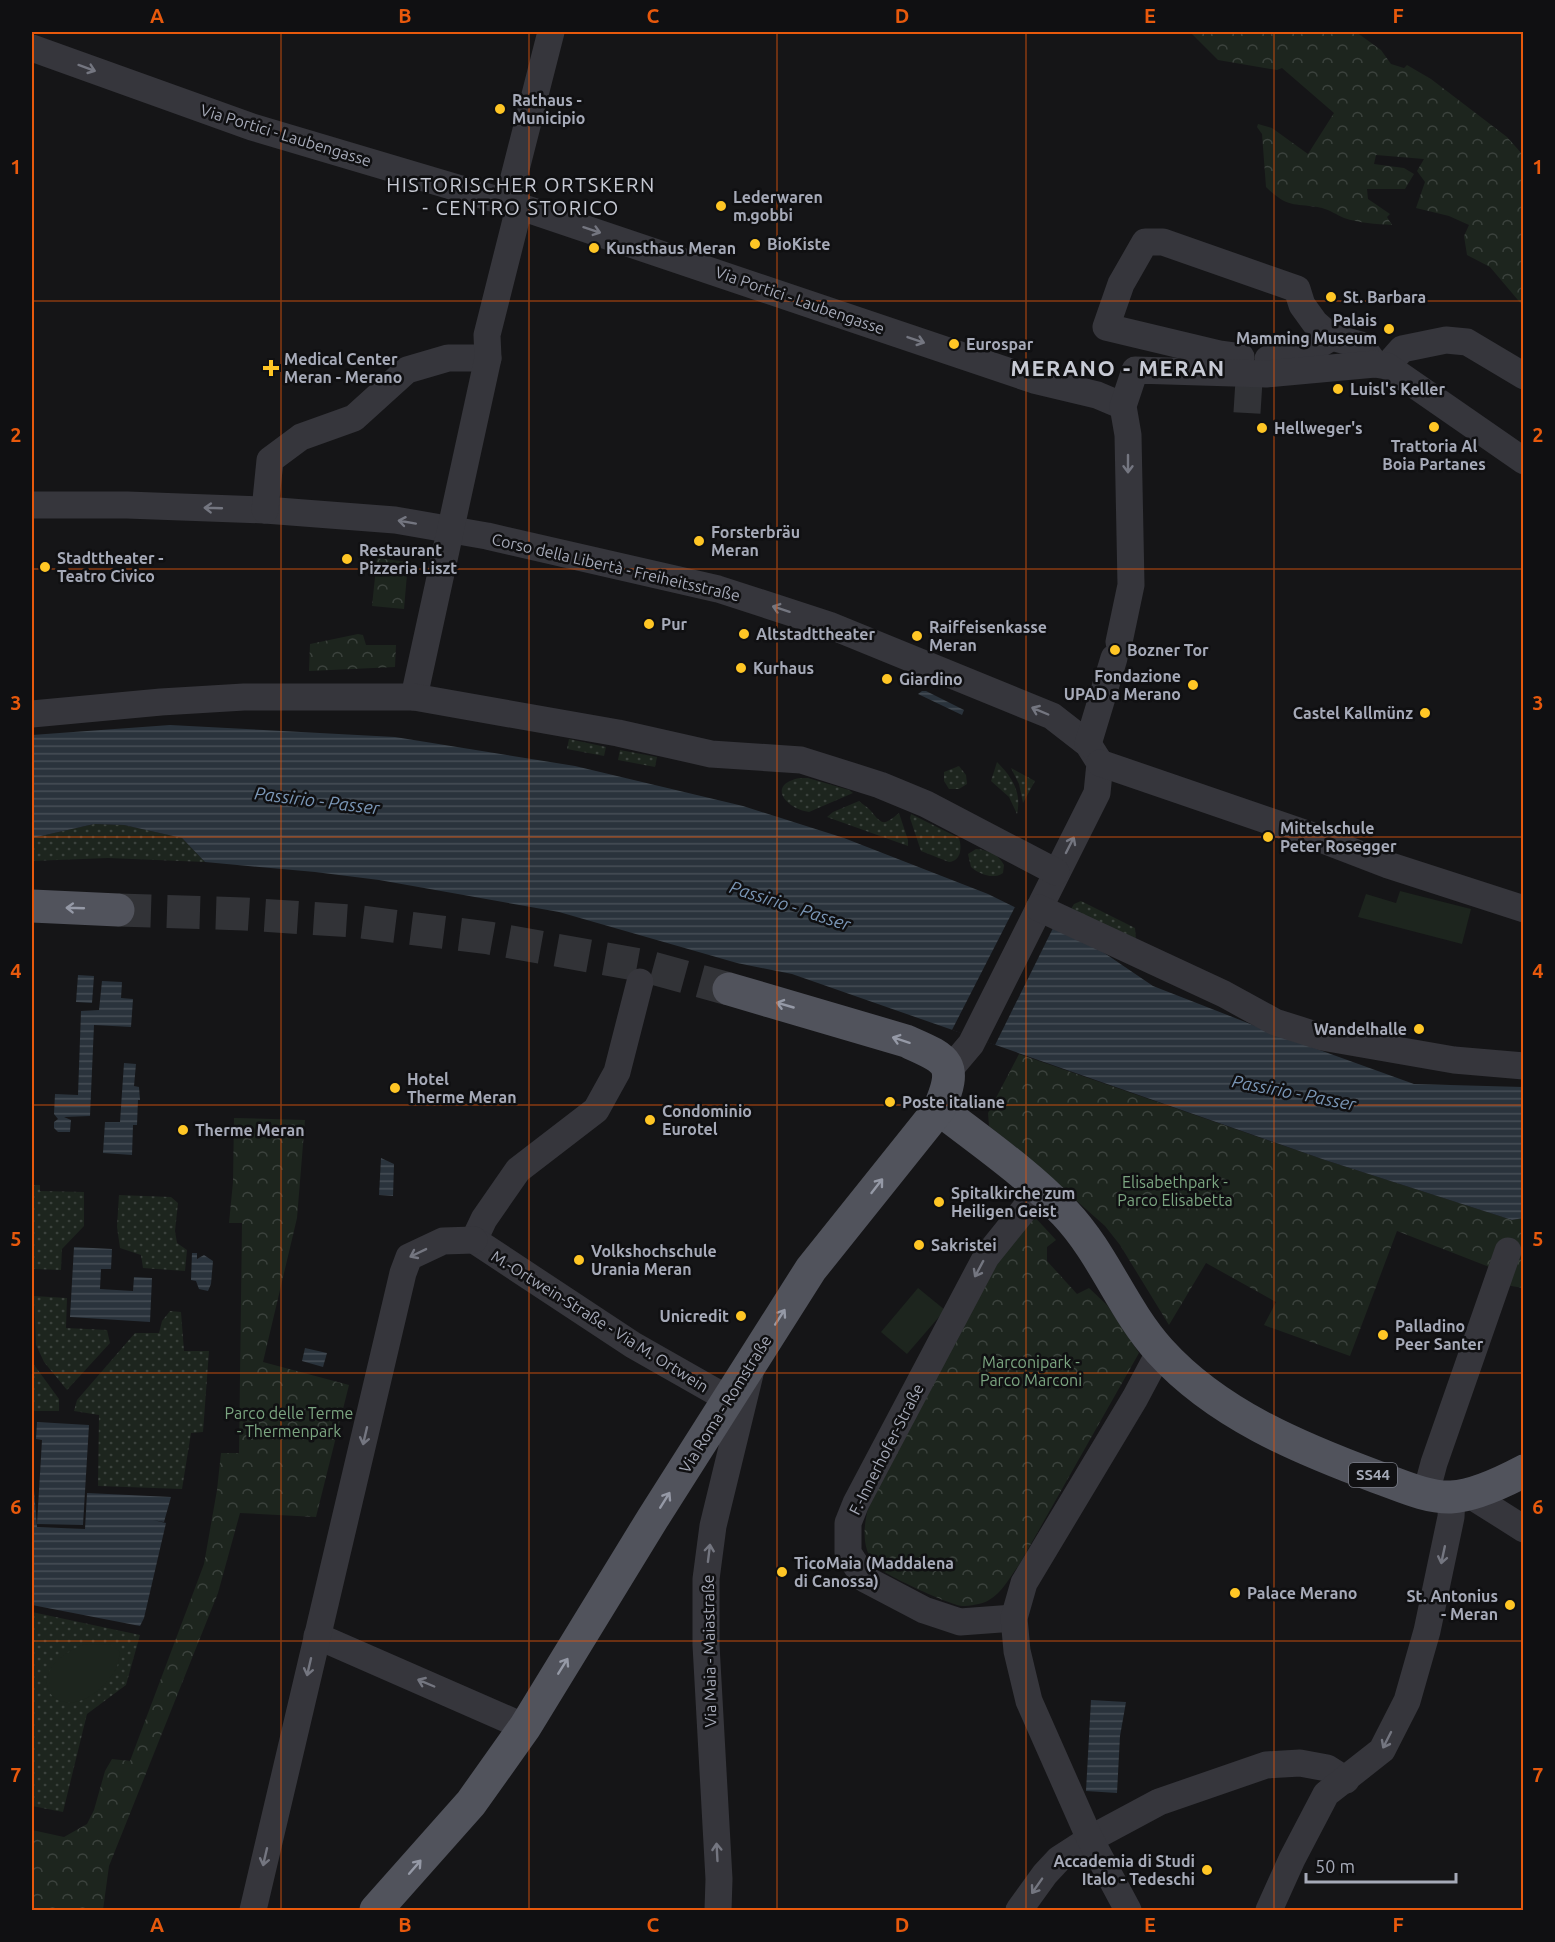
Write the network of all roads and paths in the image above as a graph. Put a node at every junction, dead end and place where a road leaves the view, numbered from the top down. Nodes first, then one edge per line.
1 (550, 32) edge
2 (32, 48) edge
3 (515, 205) junction
4 (1331, 337) junction
5 (1241, 357) dead end
6 (489, 358) junction
7 (1268, 359) dead end
8 (1381, 365) junction
9 (1524, 376) edge
10 (1123, 406) junction
11 (1524, 461) edge
12 (32, 505) edge
13 (264, 510) junction
14 (452, 530) junction
15 (414, 697) junction
16 (32, 714) edge
17 (1094, 753) junction
18 (1056, 872) junction
19 (32, 906) edge
20 (1524, 909) edge
21 (118, 910) tunnel mouth
22 (1036, 912) junction
23 (640, 982) dead end
24 (729, 989) tunnel mouth
25 (1524, 1066) edge
26 (949, 1070) junction
27 (939, 1109) junction
28 (1040, 1190) junction
29 (474, 1240) junction
30 (1508, 1251) dead end
31 (1160, 1351) junction
32 (753, 1360) junction
33 (728, 1399) junction
34 (1524, 1471) edge
35 (1451, 1494) junction
36 (1524, 1529) edge
37 (1014, 1618) junction
38 (316, 1636) junction
39 (529, 1721) junction
40 (1346, 1780) junction
41 (1090, 1839) junction
42 (253, 1911) edge
43 (376, 1911) edge
44 (718, 1911) edge
45 (1019, 1911) edge
46 (1128, 1911) edge
47 (1269, 1911) edge

1 - 3 street
2 -> 3 street, Via Portici - Laubengasse
3 - 6 street
3 -> 10 street, Via Portici - Laubengasse
4 - 5 street
4 - 7 street
4 - 8 street
6 - 13 street
6 - 14 street
8 - 9 street
8 - 10 street
8 - 11 street
10 -> 17 street
13 -> 12 street, Corso della Libertà - Freiheitsstraße
14 -> 13 street, Corso della Libertà - Freiheitsstraße
14 - 15 street
17 -> 14 street, Corso della Libertà - Freiheitsstraße
15 - 16 street
15 - 18 street
18 -> 17 street
17 - 20 street, Corso della Libertà - Freiheitsstraße
18 - 22 street
21 -> 19 main road
22 - 25 street
22 - 26 street
23 - 29 street
26 -> 24 main road
26 - 27 main road
27 - 28 main road, SS44
32 -> 27 main road, Via Roma - Romstraße
28 - 31 main road, SS44
28 -> 37 street, F.-Innerhofer-Straße
29 - 33 street, M.-Ortwein-Straße - Via M. Ortwein
29 -> 38 street
30 - 35 street
31 - 35 main road, SS44
31 - 37 street
32 - 33 main road, Via Roma - Romstraße
44 -> 32 street, Via Maia - Maiastraße
39 -> 33 main road, Via Roma - Romstraße
34 - 35 main road
35 - 36 street
35 -> 40 street
37 - 41 street
39 -> 38 street
38 -> 42 street
43 -> 39 main road, Via Roma - Romstraße
40 - 41 street
40 - 47 street
41 -> 45 street
41 - 46 street

